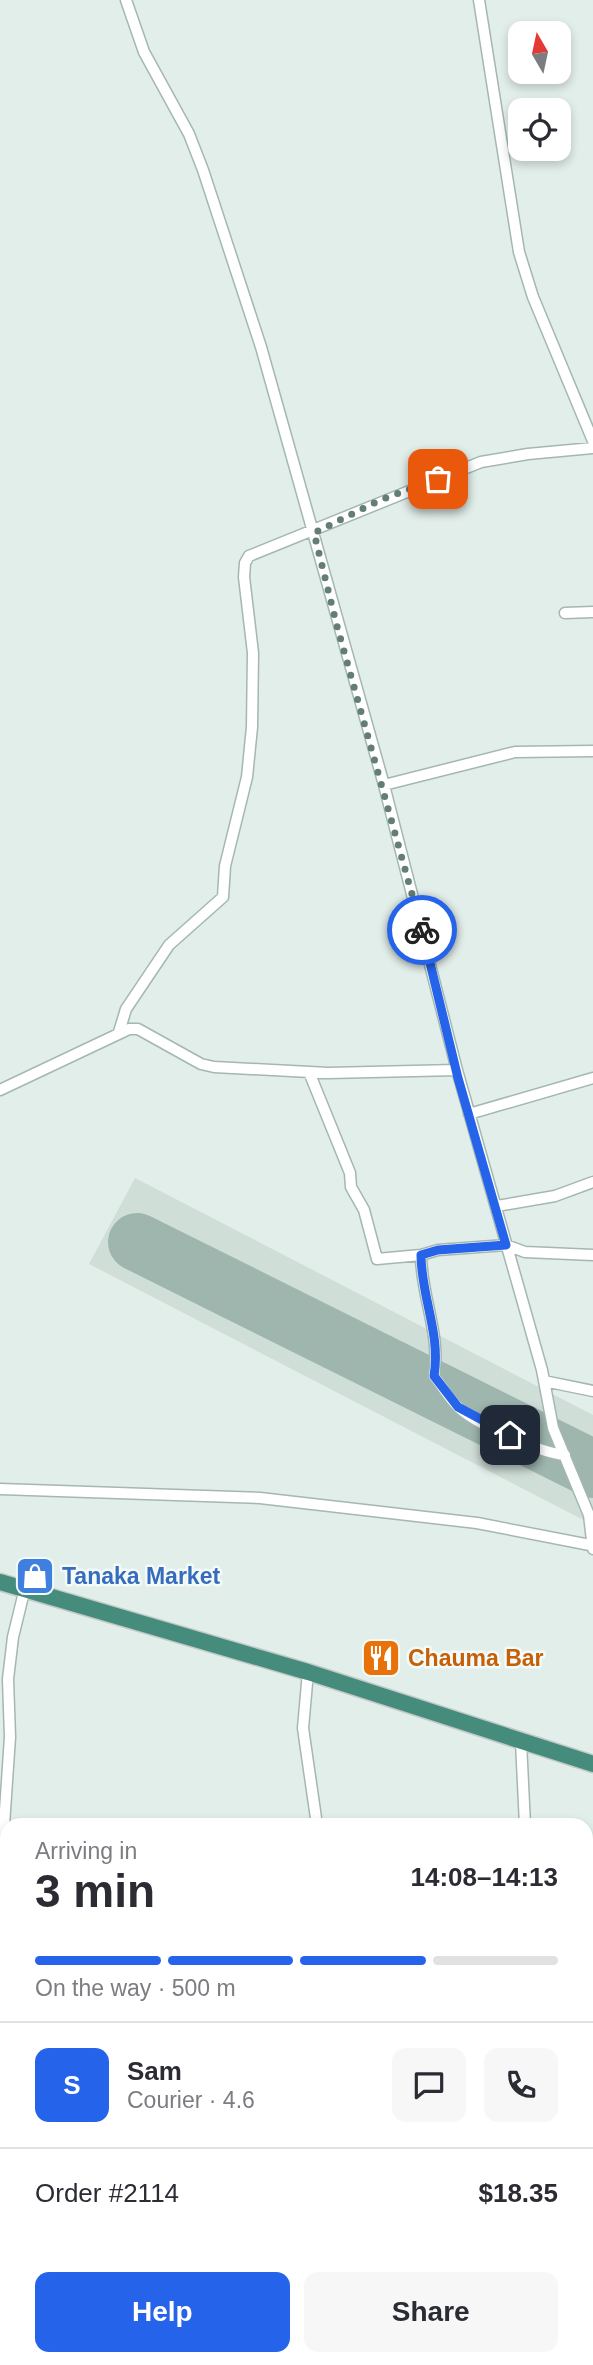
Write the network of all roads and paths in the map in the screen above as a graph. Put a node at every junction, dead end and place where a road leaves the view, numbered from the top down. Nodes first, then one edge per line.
1 (126, 0) edge
2 (479, 0) edge
3 (593, 441) edge
4 (593, 448) edge
5 (314, 533) junction
6 (593, 612) edge
7 (565, 613) dead end
8 (593, 751) edge
9 (384, 785) junction
10 (119, 1032) junction
11 (457, 1070) junction
12 (309, 1072) junction
13 (593, 1078) edge
14 (0, 1090) edge
15 (469, 1114) junction
16 (593, 1182) edge
17 (497, 1206) junction
18 (506, 1245) junction
19 (421, 1255) junction
20 (593, 1255) edge
21 (544, 1381) junction
22 (593, 1391) edge
23 (565, 1455) junction
24 (0, 1489) edge
25 (591, 1520) edge
26 (592, 1547) edge
27 (0, 1582) edge
28 (26, 1588) junction
29 (308, 1672) junction
30 (521, 1742) junction
31 (593, 1764) edge
32 (4, 1818) edge
33 (316, 1818) edge
34 (525, 1818) edge

1 - 5 street
2 - 3 street
4 - 5 street
5 - 9 street
5 - 10 street
6 - 7 street
8 - 9 street
9 - 11 street
10 - 12 street
10 - 14 street
11 - 12 street
11 - 15 street
12 - 19 street
13 - 15 street
15 - 17 street
16 - 17 street
17 - 18 street
18 - 19 street
18 - 20 street
18 - 21 street
19 - 23 street
21 - 22 street
21 - 23 street
23 - 25 street
24 - 26 street
25 - 26 street
27 - 28 highway
28 - 29 highway
28 - 32 street
29 - 30 highway
29 - 33 street
30 - 31 highway
30 - 34 street

